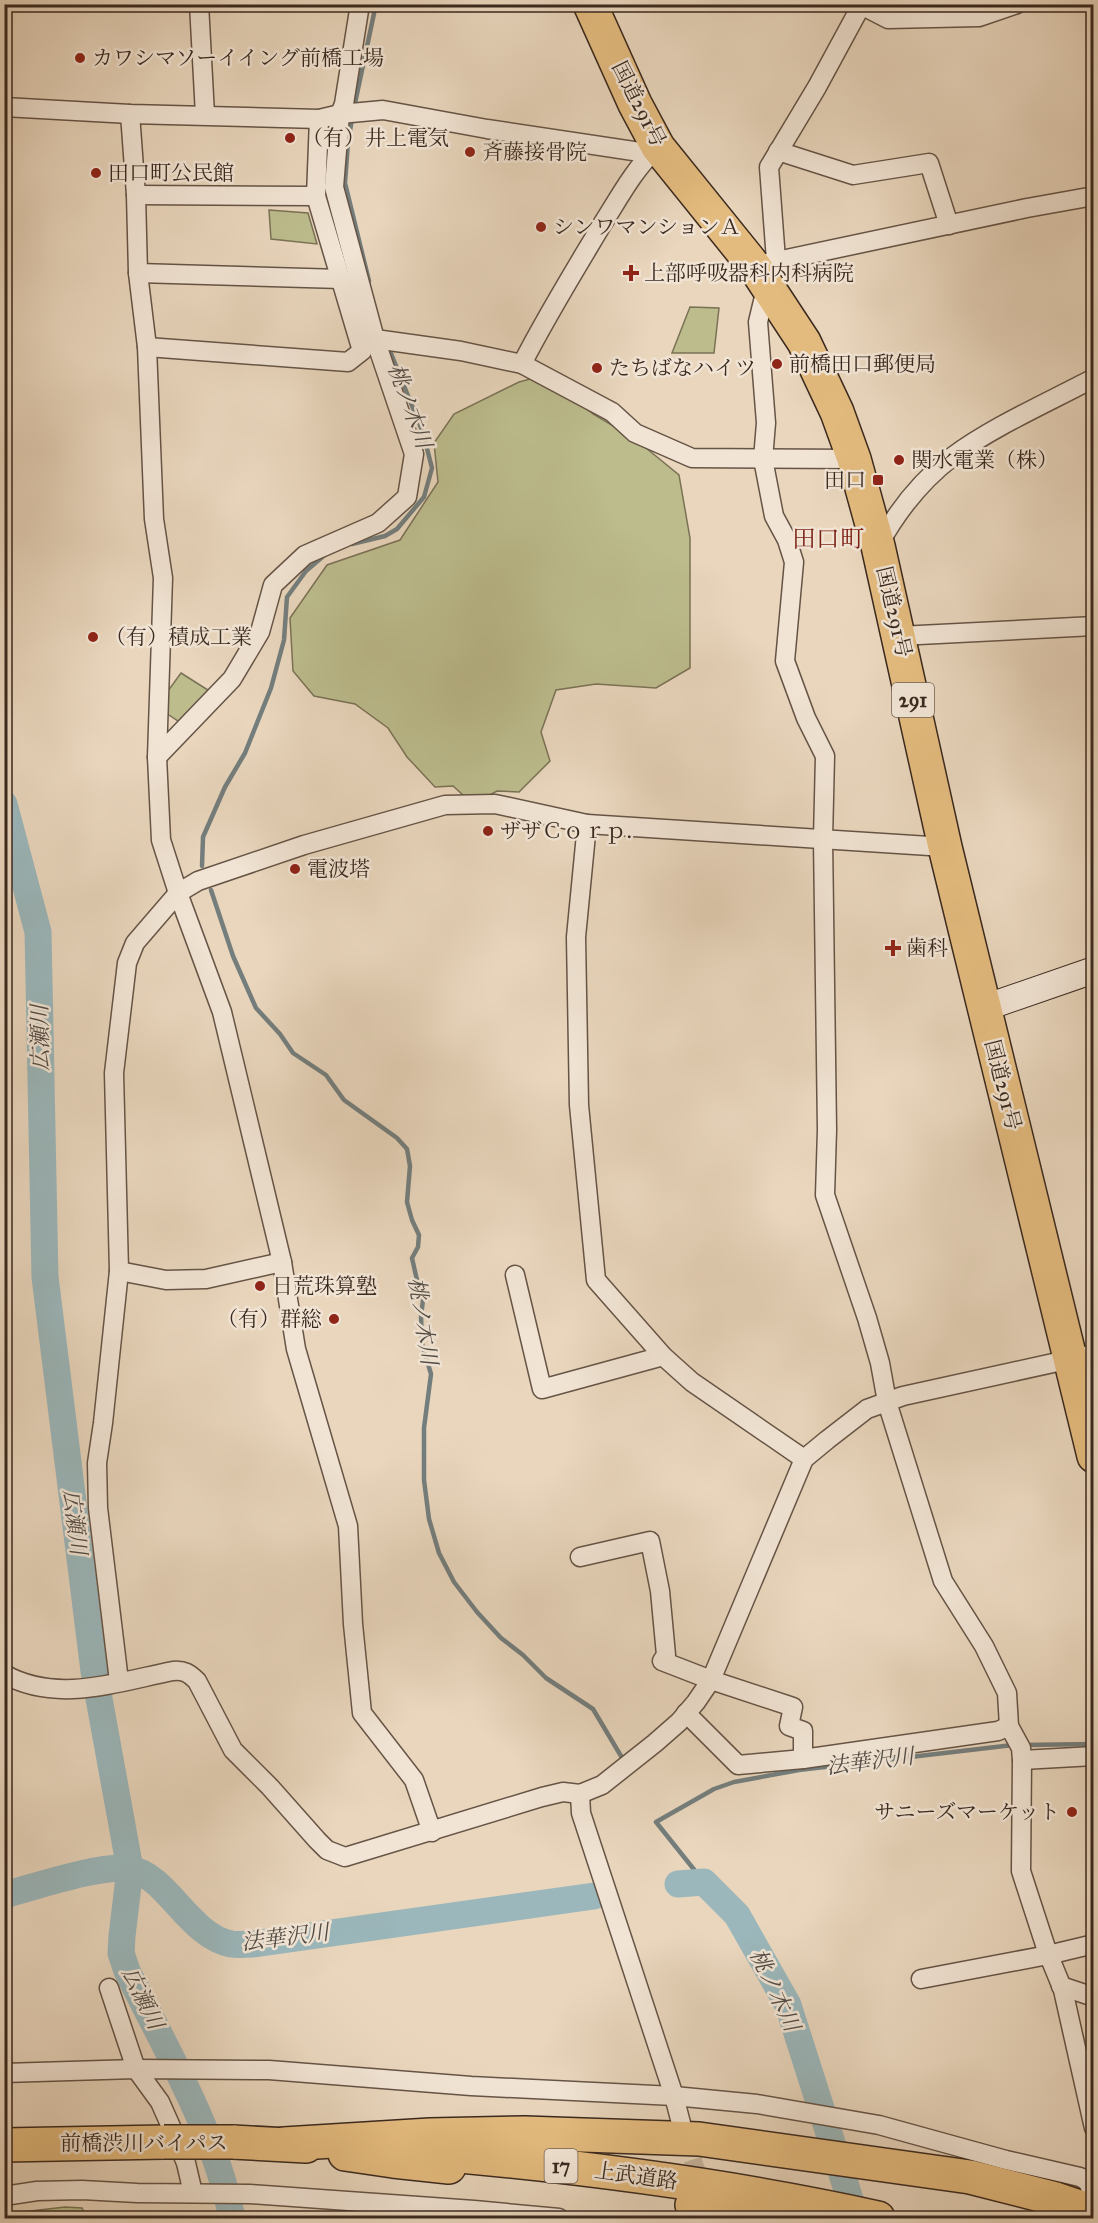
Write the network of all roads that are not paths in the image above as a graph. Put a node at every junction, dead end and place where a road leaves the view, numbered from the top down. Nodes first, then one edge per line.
1 (199, 4) edge
2 (360, 4) edge
3 (590, 4) edge
4 (1017, 4) edge
5 (862, 5) edge
6 (4, 107) edge
7 (130, 114) junction
8 (340, 114) junction
9 (205, 115) junction
10 (319, 119) junction
11 (658, 147) junction
12 (778, 151) junction
13 (136, 195) junction
14 (316, 196) junction
15 (1094, 196) edge
16 (949, 225) junction
17 (767, 272) junction
18 (138, 273) junction
19 (341, 279) junction
20 (375, 339) junction
21 (147, 347) junction
22 (522, 363) junction
23 (1094, 378) edge
24 (763, 459) junction
25 (854, 459) junction
26 (878, 546) junction
27 (1094, 626) edge
28 (899, 636) junction
29 (157, 757) junction
30 (587, 824) junction
31 (823, 839) junction
32 (945, 847) junction
33 (178, 893) junction
34 (1094, 970) edge
35 (984, 1008) junction
36 (282, 1262) junction
37 (119, 1270) junction
38 (515, 1275) dead end
39 (663, 1356) junction
40 (1082, 1357) edge
41 (887, 1402) junction
42 (1094, 1456) edge
43 (804, 1459) junction
44 (580, 1557) dead end
45 (4, 1674) edge
46 (711, 1680) junction
47 (116, 1682) junction
48 (686, 1713) junction
49 (1009, 1726) junction
50 (1094, 1756) edge
51 (803, 1759) junction
52 (1022, 1760) junction
53 (580, 1794) junction
54 (432, 1832) junction
55 (1094, 1944) edge
56 (1048, 1955) junction
57 (921, 1979) dead end
58 (1061, 1986) junction
59 (109, 1988) dead end
60 (1094, 1997) edge
61 (141, 2069) junction
62 (4, 2073) edge
63 (674, 2096) junction
64 (682, 2127) tunnel mouth
65 (1094, 2128) edge
66 (284, 2144) junction
67 (4, 2145) edge
68 (1092, 2190) edge
69 (193, 2193) junction
70 (4, 2196) edge
71 (336, 2210) edge
72 (559, 2218) edge
73 (754, 2218) edge
74 (878, 2218) edge

1 - 9 street
2 - 8 street
3 - 11 highway, 国道291号 / 291
4 - 5 street
5 - 12 street
6 - 7 street
7 - 9 street
7 - 13 street
8 - 10 street
8 - 11 street
8 - 20 street
9 - 10 street
10 - 14 street
11 - 17 highway, 国道291号 / 291
11 - 22 street
12 - 16 street
12 - 17 street
13 - 14 street
13 - 18 street
14 - 19 street
15 - 16 street
16 - 17 street
17 - 24 street
17 - 25 highway, 国道291号 / 291
18 - 19 street
18 - 21 street
19 - 21 street
20 - 22 street
20 - 29 street
21 - 29 street
22 - 24 street
23 - 26 street
24 - 25 street
24 - 31 street
25 - 26 highway, 国道291号 / 291
26 - 28 highway, 国道291号 / 291
27 - 28 street
28 - 32 highway, 国道291号 / 291
29 - 33 street
30 - 31 street
30 - 33 street
30 - 39 street
31 - 32 street
31 - 41 street
32 - 35 highway, 国道291号 / 291
33 - 36 street
33 - 37 street
34 - 35 street
35 - 40 highway, 国道291号 / 291
36 - 37 street
36 - 54 street
37 - 47 street
38 - 39 street
39 - 43 street
40 - 41 street
40 - 42 highway, 国道291号 / 291
41 - 43 street
41 - 49 street
43 - 46 street
44 - 46 street
45 - 47 street
46 - 48 street
46 - 51 street
47 - 54 street
48 - 51 street
48 - 53 street
49 - 51 street
49 - 52 street
50 - 52 street
52 - 56 street
53 - 54 street
53 - 63 street
55 - 56 street
56 - 57 street
56 - 58 street
58 - 60 street
58 - 65 street
59 - 61 street
61 - 62 street
61 - 63 street
61 - 69 street
63 - 64 street
63 - 68 street
66 - 67 highway, 前橋渋川バイパス / 17, bridge
66 - 68 highway
66 - 73 highway
66 - 74 highway, 上武道路 / 17
69 - 70 street
69 - 71 street
71 - 72 street

